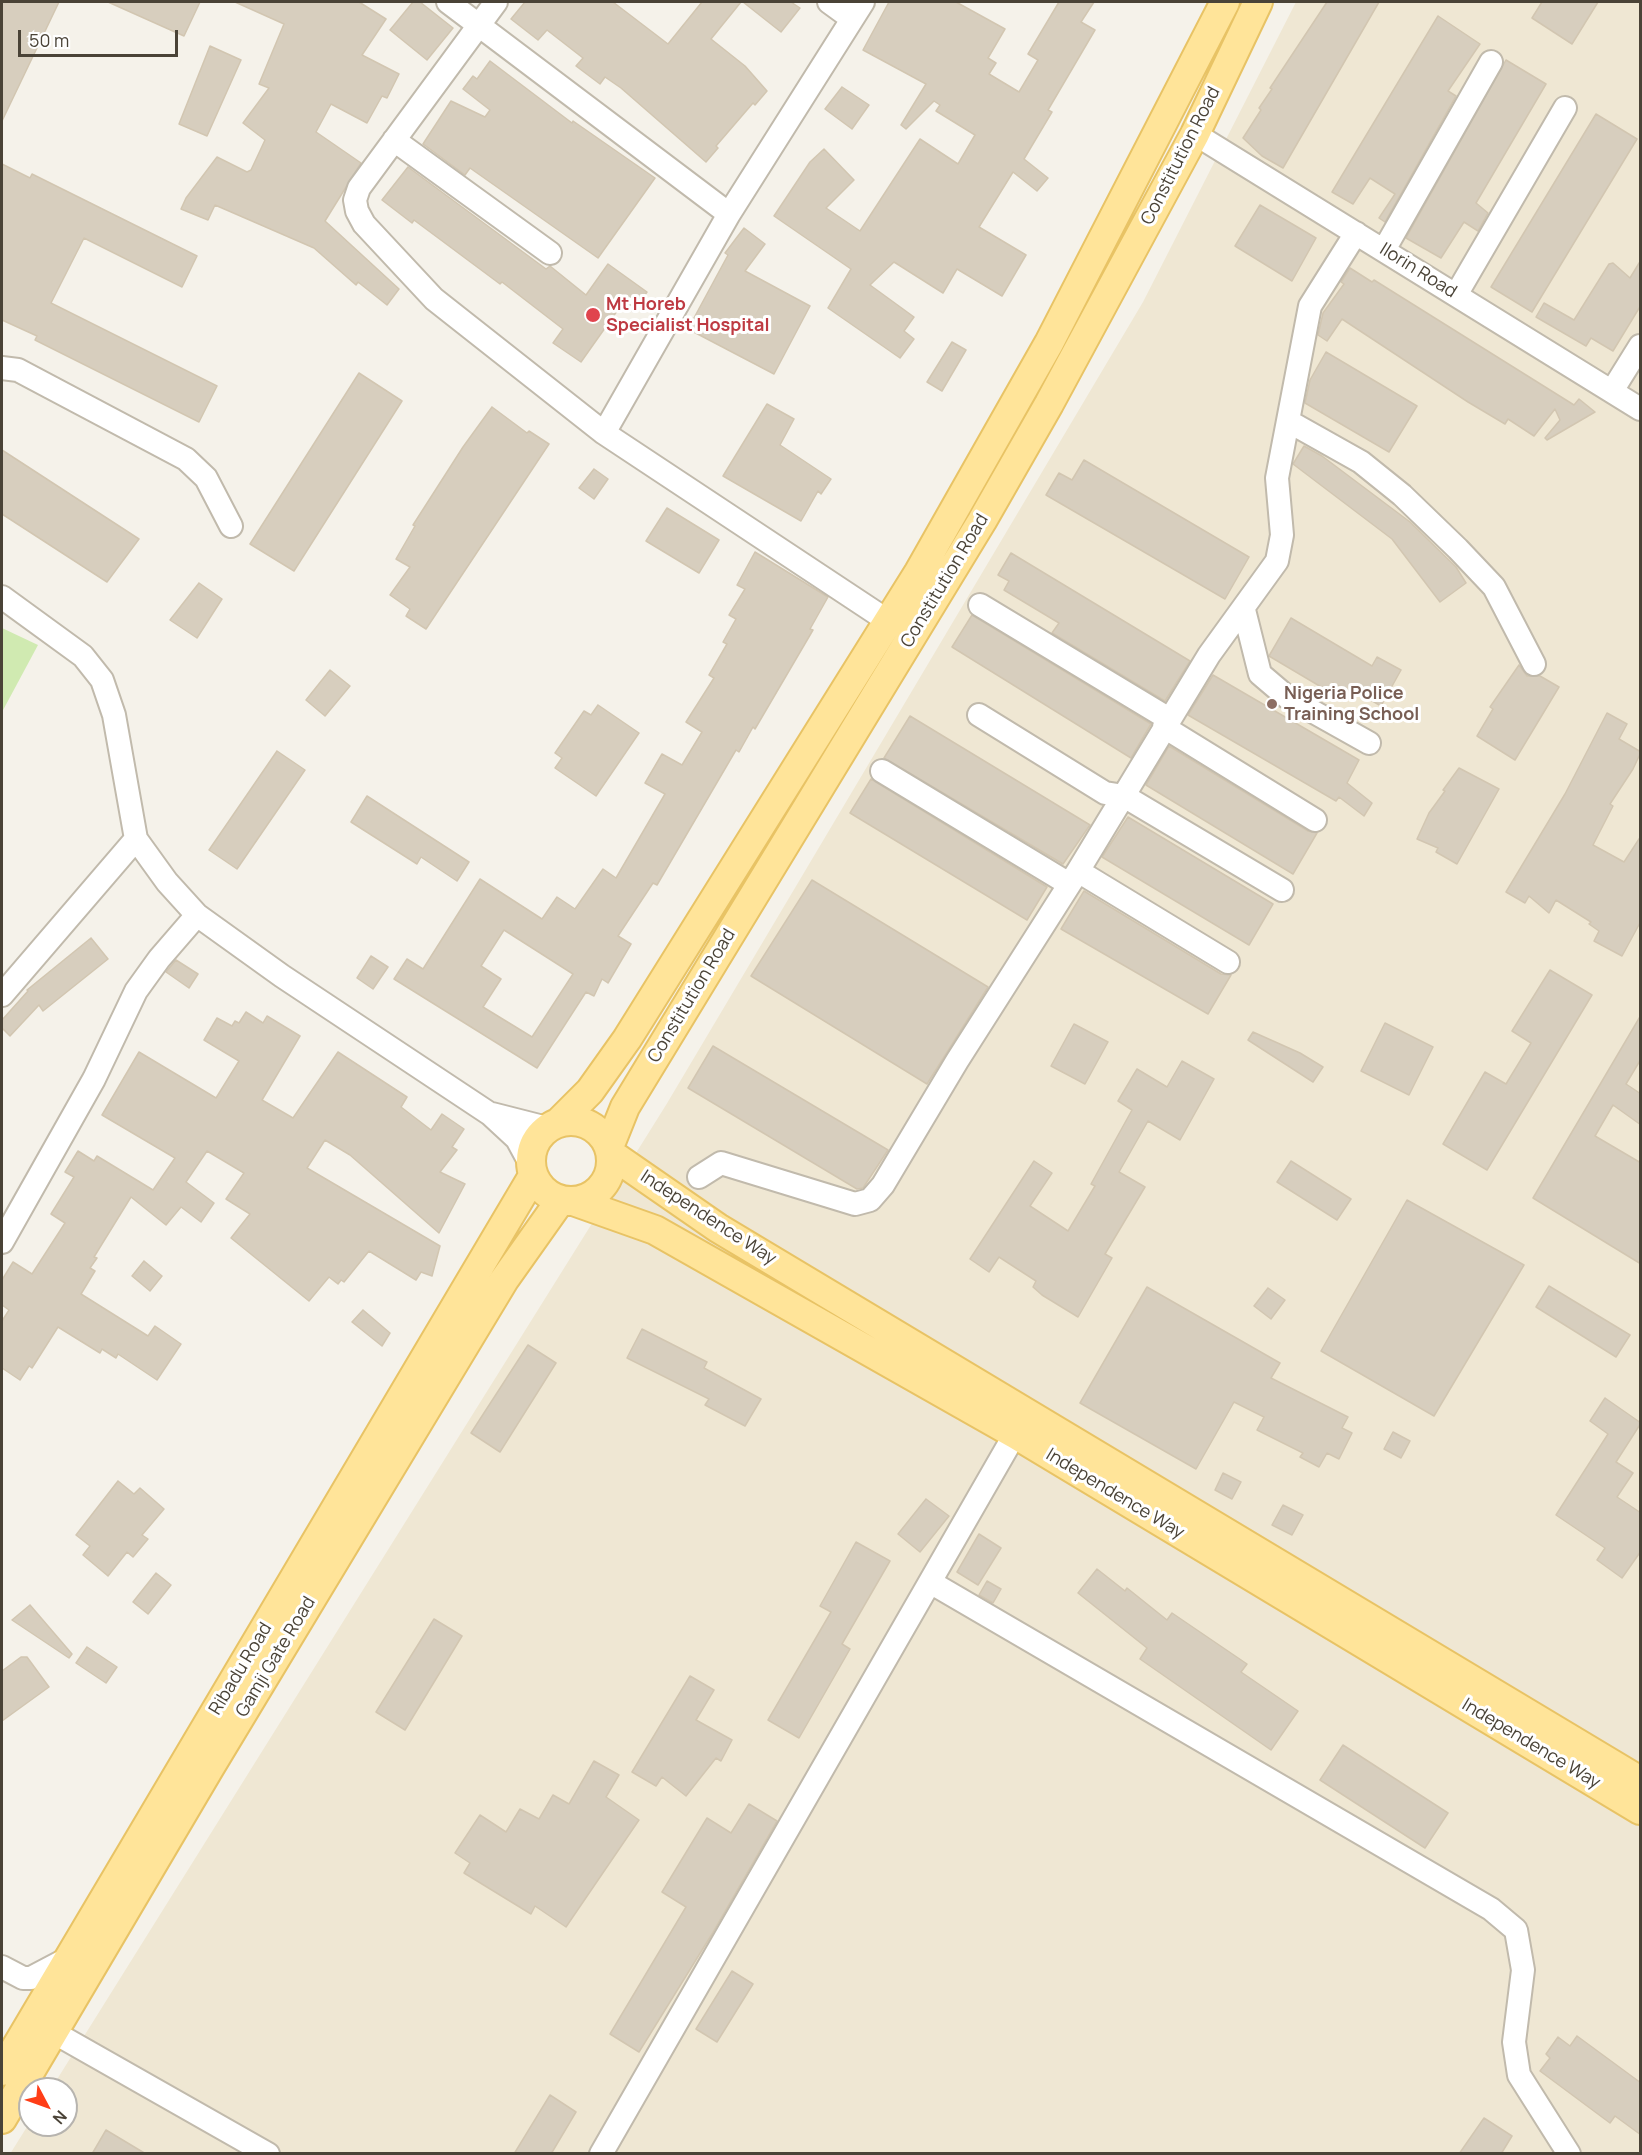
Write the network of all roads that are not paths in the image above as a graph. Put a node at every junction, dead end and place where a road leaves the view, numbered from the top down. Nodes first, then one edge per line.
1 (448, 2) edge
2 (496, 2) edge
3 (829, 2) edge
4 (1225, 2) edge
5 (1258, 2) edge
6 (857, 10) edge
7 (478, 25) junction
8 (1491, 62) dead end
9 (1565, 108) dead end
10 (1195, 134) junction
11 (394, 140) junction
12 (729, 214) junction
13 (1356, 233) junction
14 (1384, 250) junction
15 (550, 252) dead end
16 (1456, 295) junction
17 (1641, 346) edge
18 (2, 368) edge
19 (1612, 391) junction
20 (1641, 408) edge
21 (1288, 421) junction
22 (604, 433) junction
23 (231, 526) dead end
24 (2, 597) edge
25 (980, 605) dead end
26 (1244, 610) junction
27 (888, 621) junction
28 (1534, 664) dead end
29 (979, 715) dead end
30 (1167, 723) junction
31 (1369, 742) dead end
32 (882, 771) dead end
33 (1124, 796) junction
34 (1316, 820) dead end
35 (136, 839) junction
36 (1074, 878) junction
37 (1282, 890) dead end
38 (197, 915) junction
39 (1228, 962) dead end
40 (2, 995) edge
41 (490, 1114) junction
42 (553, 1125) junction
43 (610, 1151) junction
44 (531, 1170) junction
45 (699, 1177) dead end
46 (568, 1201) junction
47 (2, 1242) edge
48 (1015, 1434) junction
49 (930, 1582) junction
50 (1641, 1781) edge
51 (1641, 1810) edge
52 (69, 1958) junction
53 (2, 1966) edge
54 (53, 2032) junction
55 (2, 2071) edge
56 (2, 2119) edge
57 (268, 2154) edge
58 (601, 2154) edge
59 (1569, 2154) edge

1 - 7 street
2 - 7 street
3 - 6 street
4 - 27 main road, Constitution Road
5 - 10 main road, Constitution Road
6 - 12 street
7 - 11 street
7 - 12 street
8 - 14 street
9 - 16 street
10 - 13 street, Ilorin Road
10 - 43 main road, Constitution Road
11 - 15 street
11 - 22 street
12 - 22 street
13 - 14 street, Ilorin Road
13 - 21 street
14 - 16 street, Ilorin Road
16 - 19 street, Ilorin Road
17 - 19 street
18 - 23 street
19 - 20 street, Ilorin Road
21 - 26 street
21 - 28 street
22 - 27 street
24 - 35 street
25 - 30 street
26 - 30 street
26 - 31 street
27 - 42 main road, Constitution Road
29 - 33 street
30 - 33 street
30 - 34 street
32 - 36 street
33 - 36 street
33 - 37 street
35 - 38 street
35 - 40 street
36 - 39 street
36 - 45 street
38 - 41 street
38 - 47 street
41 - 42 street
41 - 44 street
42 - 43 main road
42 - 44 main road
43 - 46 main road
43 - 50 main road, Independence Way
44 - 46 main road
44 - 52 main road, Ribadu Road
46 - 48 main road, Independence Way
46 - 54 main road, Gamji Gate Road
48 - 49 street
48 - 51 main road, Independence Way
49 - 58 street
49 - 59 street
52 - 53 street
52 - 55 main road, Ribadu Road
54 - 56 main road, Gamji Gate Road
54 - 57 street

